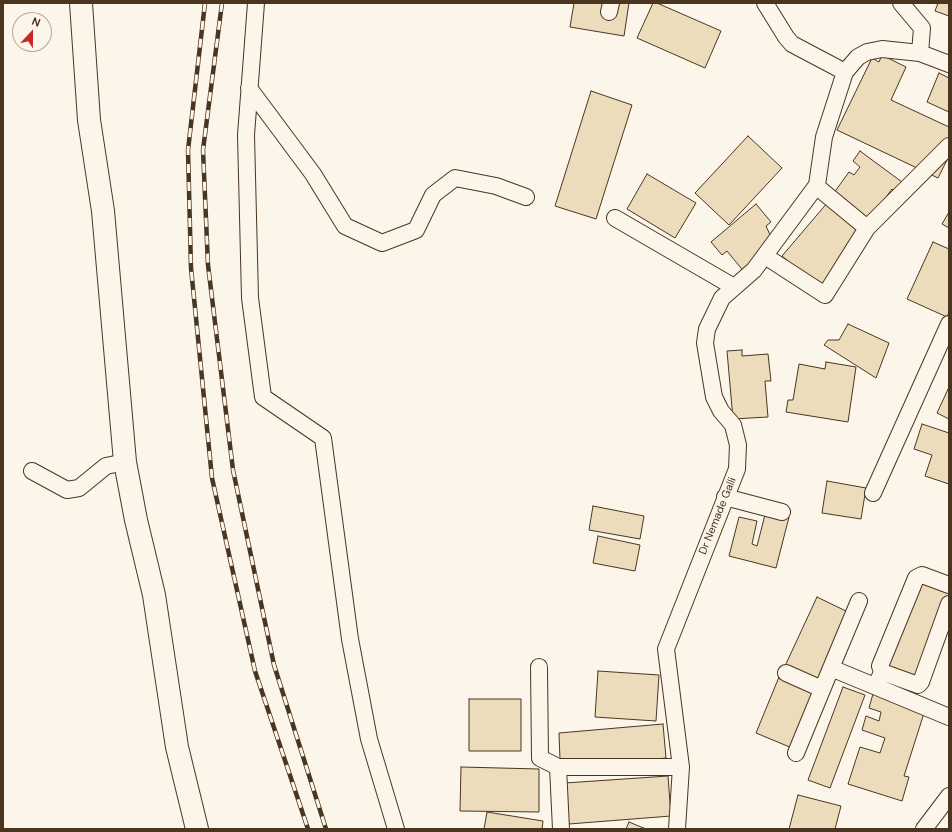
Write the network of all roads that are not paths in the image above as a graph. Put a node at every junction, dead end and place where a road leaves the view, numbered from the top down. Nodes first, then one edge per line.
1 (81, 3) edge
2 (256, 3) edge
3 (765, 3) edge
4 (901, 3) edge
5 (920, 53) junction
6 (949, 64) edge
7 (845, 72) junction
8 (249, 88) junction
9 (949, 146) edge
10 (816, 186) junction
11 (526, 197) dead end
12 (615, 218) dead end
13 (868, 228) junction
14 (765, 256) junction
15 (734, 287) junction
16 (949, 324) edge
17 (125, 462) junction
18 (32, 471) dead end
19 (873, 493) dead end
20 (725, 497) junction
21 (782, 512) dead end
22 (949, 585) edge
23 (859, 601) dead end
24 (949, 604) edge
25 (539, 667) dead end
26 (831, 668) junction
27 (786, 673) dead end
28 (879, 679) junction
29 (822, 689) junction
30 (949, 716) edge
31 (796, 753) dead end
32 (558, 767) junction
33 (681, 767) junction
34 (949, 796) edge
35 (197, 829) edge
36 (396, 829) edge
37 (561, 829) edge
38 (677, 829) edge
39 (924, 829) edge

1 - 17 street
2 - 8 street
3 - 7 street
4 - 5 street
5 - 6 street, Dr Nemade Galli
5 - 7 street, Dr Nemade Galli
7 - 10 street, Dr Nemade Galli
8 - 11 street
8 - 36 street
9 - 13 street
10 - 13 street
10 - 14 street, Dr Nemade Galli
12 - 15 street
13 - 14 street
14 - 15 street, Dr Nemade Galli
15 - 20 street, Dr Nemade Galli
16 - 19 street
17 - 18 street
17 - 35 street
20 - 21 street
20 - 33 street, Dr Nemade Galli
22 - 28 street
23 - 26 street
24 - 28 street
25 - 32 street
26 - 28 street
26 - 29 street
27 - 29 street
28 - 30 street
29 - 31 street
32 - 33 street
32 - 37 street
33 - 38 street, Dr Nemade Galli
34 - 39 street

